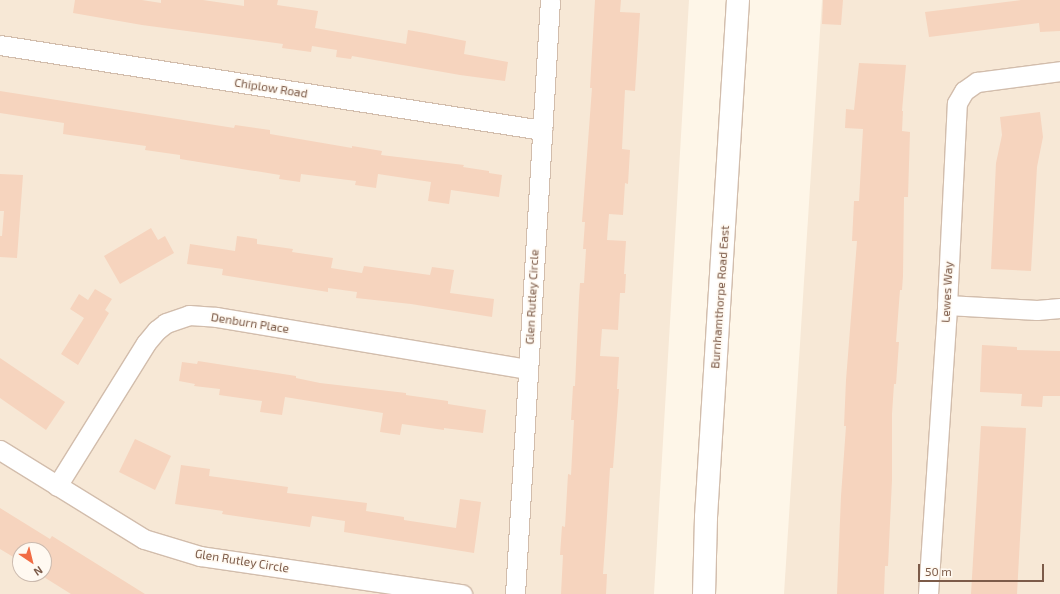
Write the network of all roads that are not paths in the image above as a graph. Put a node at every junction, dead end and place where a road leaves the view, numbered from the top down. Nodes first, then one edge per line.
1 (550, 0) edge
2 (738, 0) edge
3 (0, 45) edge
4 (1060, 71) edge
5 (542, 130) junction
6 (947, 305) junction
7 (1060, 308) edge
8 (528, 369) junction
9 (0, 450) edge
10 (57, 486) junction
11 (462, 594) edge
12 (515, 594) edge
13 (704, 594) edge
14 (928, 594) edge

1 - 5 street, Glen Rutley Circle
2 - 13 main road, Burnhamthorpe Road East
3 - 5 street, Chiplow Road
4 - 6 street, Lewes Way
5 - 8 street, Glen Rutley Circle
6 - 7 street
6 - 14 street, Lewes Way
8 - 10 street, Denburn Place
8 - 12 street, Glen Rutley Circle
9 - 10 street, Glen Rutley Circle
10 - 11 street, Glen Rutley Circle

